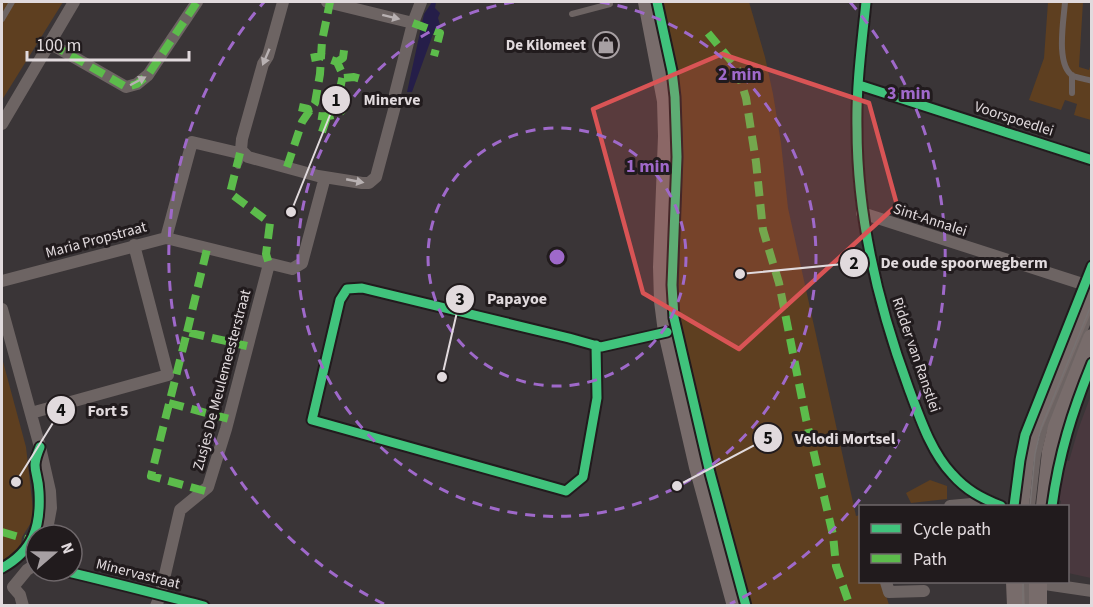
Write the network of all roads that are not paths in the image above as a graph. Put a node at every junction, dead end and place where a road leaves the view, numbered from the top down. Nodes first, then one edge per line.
1 (12, 2) edge
2 (74, 2) edge
3 (197, 2) edge
4 (283, 2) edge
5 (327, 2) edge
6 (422, 2) edge
7 (647, 2) edge
8 (866, 2) edge
9 (1065, 2) edge
10 (610, 4) dead end
11 (572, 14) dead end
12 (2, 19) edge
13 (413, 23) junction
14 (51, 44) junction
15 (1072, 75) junction
16 (1092, 81) edge
17 (859, 85) junction
18 (1072, 93) dead end
19 (2, 124) edge
20 (243, 154) junction
21 (1092, 160) edge
22 (238, 166) dead end
23 (325, 177) junction
24 (862, 213) junction
25 (166, 238) junction
26 (134, 245) junction
27 (269, 264) junction
28 (2, 281) edge
29 (1092, 287) edge
30 (2, 309) edge
31 (1092, 312) edge
32 (667, 332) junction
33 (1092, 338) edge
34 (596, 345) junction
35 (31, 413) junction
36 (979, 497) junction
37 (965, 505) edge
38 (997, 505) edge
39 (1020, 505) edge
40 (1032, 505) edge
41 (1045, 505) edge
42 (48, 523) edge
43 (24, 572) edge
44 (84, 576) edge
45 (886, 583) edge
46 (1015, 583) edge
47 (1034, 583) edge
48 (1034, 583) edge
49 (1040, 583) edge
50 (7, 586) edge
51 (924, 591) dead end
52 (1092, 591) edge
53 (158, 601) edge
54 (23, 606) edge
55 (204, 606) edge
56 (736, 606) edge
57 (1016, 606) edge
58 (1027, 606) edge
59 (1038, 606) edge

1 - 12 lane
2 - 14 street
14 -> 3 street
4 -> 20 street
5 -> 13 street
6 - 13 street
7 - 32 main road
8 - 17 street, Ridder van Ranstlei
9 - 15 lane
10 - 11 lane
23 -> 13 street
14 - 19 street
15 - 16 lane
15 - 18 lane
17 - 21 street, Voorspoedlei
17 - 24 street, Ridder van Ranstlei
20 - 22 lane
20 - 23 street
20 - 25 street
23 - 27 street, Maria Propstraat
24 - 29 street, Sint-Annalei
24 - 36 street, Ridder van Ranstlei
25 - 26 street, Maria Propstraat
25 - 27 street, Maria Propstraat
26 - 28 street, Maria Propstraat
26 - 35 street
27 - 53 street, Zusjes De Meulemeesterstraat
29 - 39 main road
30 - 35 street
31 - 40 lane
32 - 34 lane
32 - 56 main road
33 - 41 main road
34 - 34 lane
35 - 42 street
36 - 37 street
36 - 38 street, Ridder van Ranstlei
43 - 50 street
44 - 53 street, Minervastraat
45 - 51 street
46 - 57 main road
47 - 58 lane
48 - 59 main road
49 - 52 street
50 - 54 street
53 - 55 street, Minervastraat

